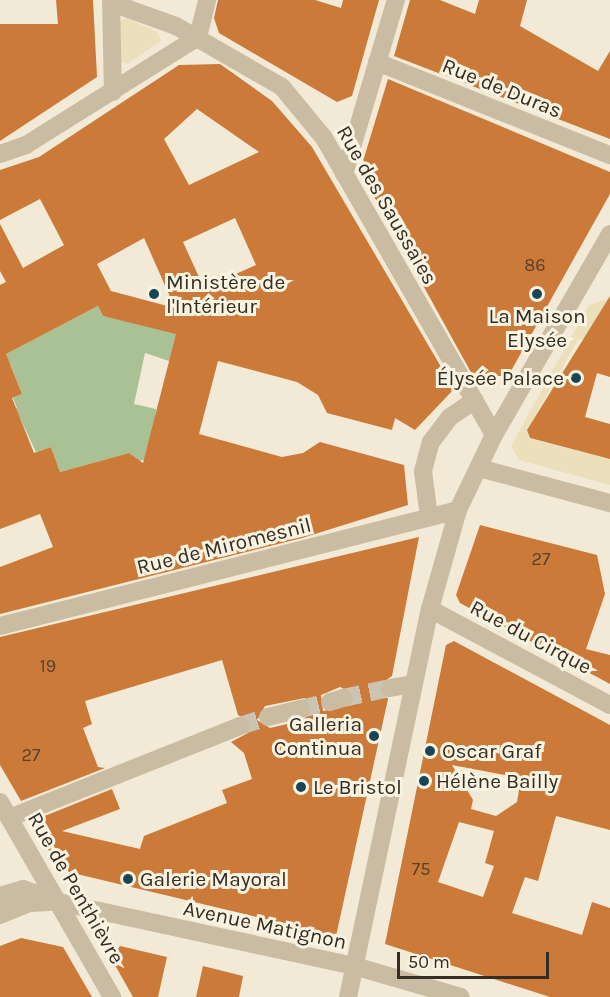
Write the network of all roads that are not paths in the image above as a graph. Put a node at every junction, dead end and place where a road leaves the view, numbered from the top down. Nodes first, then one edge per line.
1 (207, 0) edge
2 (396, 0) edge
3 (111, 1) edge
4 (198, 37) junction
5 (377, 62) junction
6 (112, 92) junction
7 (0, 154) edge
8 (610, 155) edge
9 (344, 174) junction
10 (610, 234) edge
11 (475, 400) junction
12 (494, 435) junction
13 (478, 468) junction
14 (610, 503) edge
15 (458, 510) junction
16 (429, 517) junction
17 (430, 609) junction
18 (0, 626) edge
19 (413, 684) junction
20 (390, 688) tunnel mouth
21 (610, 705) edge
22 (302, 709) tunnel mouth
23 (268, 717) tunnel mouth
24 (240, 726) tunnel mouth
25 (0, 802) edge
26 (9, 818) junction
27 (0, 896) edge
28 (58, 902) junction
29 (0, 915) edge
30 (354, 966) junction
31 (112, 997) edge
32 (348, 997) edge
33 (461, 997) edge

1 - 4 street
2 - 5 street
3 - 4 street, Rue des Saussaies
3 - 6 street
4 - 6 street
4 - 9 street, Rue des Saussaies
5 - 8 street, Rue de Duras
5 - 9 street
6 - 7 street
9 - 11 street, Rue des Saussaies
10 - 12 street
11 - 12 street, Rue des Saussaies
11 - 16 street
12 - 13 street
13 - 14 street
13 - 15 street
15 - 16 street, Rue de Miromesnil
15 - 17 street
16 - 18 street, Rue de Miromesnil
17 - 19 street
17 - 21 street, Rue du Cirque
19 - 20 street
19 - 30 street
22 - 23 street
24 - 26 street
25 - 26 street, Rue de Penthièvre
26 - 28 street, Rue de Penthièvre
27 - 28 street
28 - 29 street
28 - 30 street, Avenue Matignon
28 - 31 street, Rue de Penthièvre
30 - 32 street
30 - 33 street, Avenue Matignon

